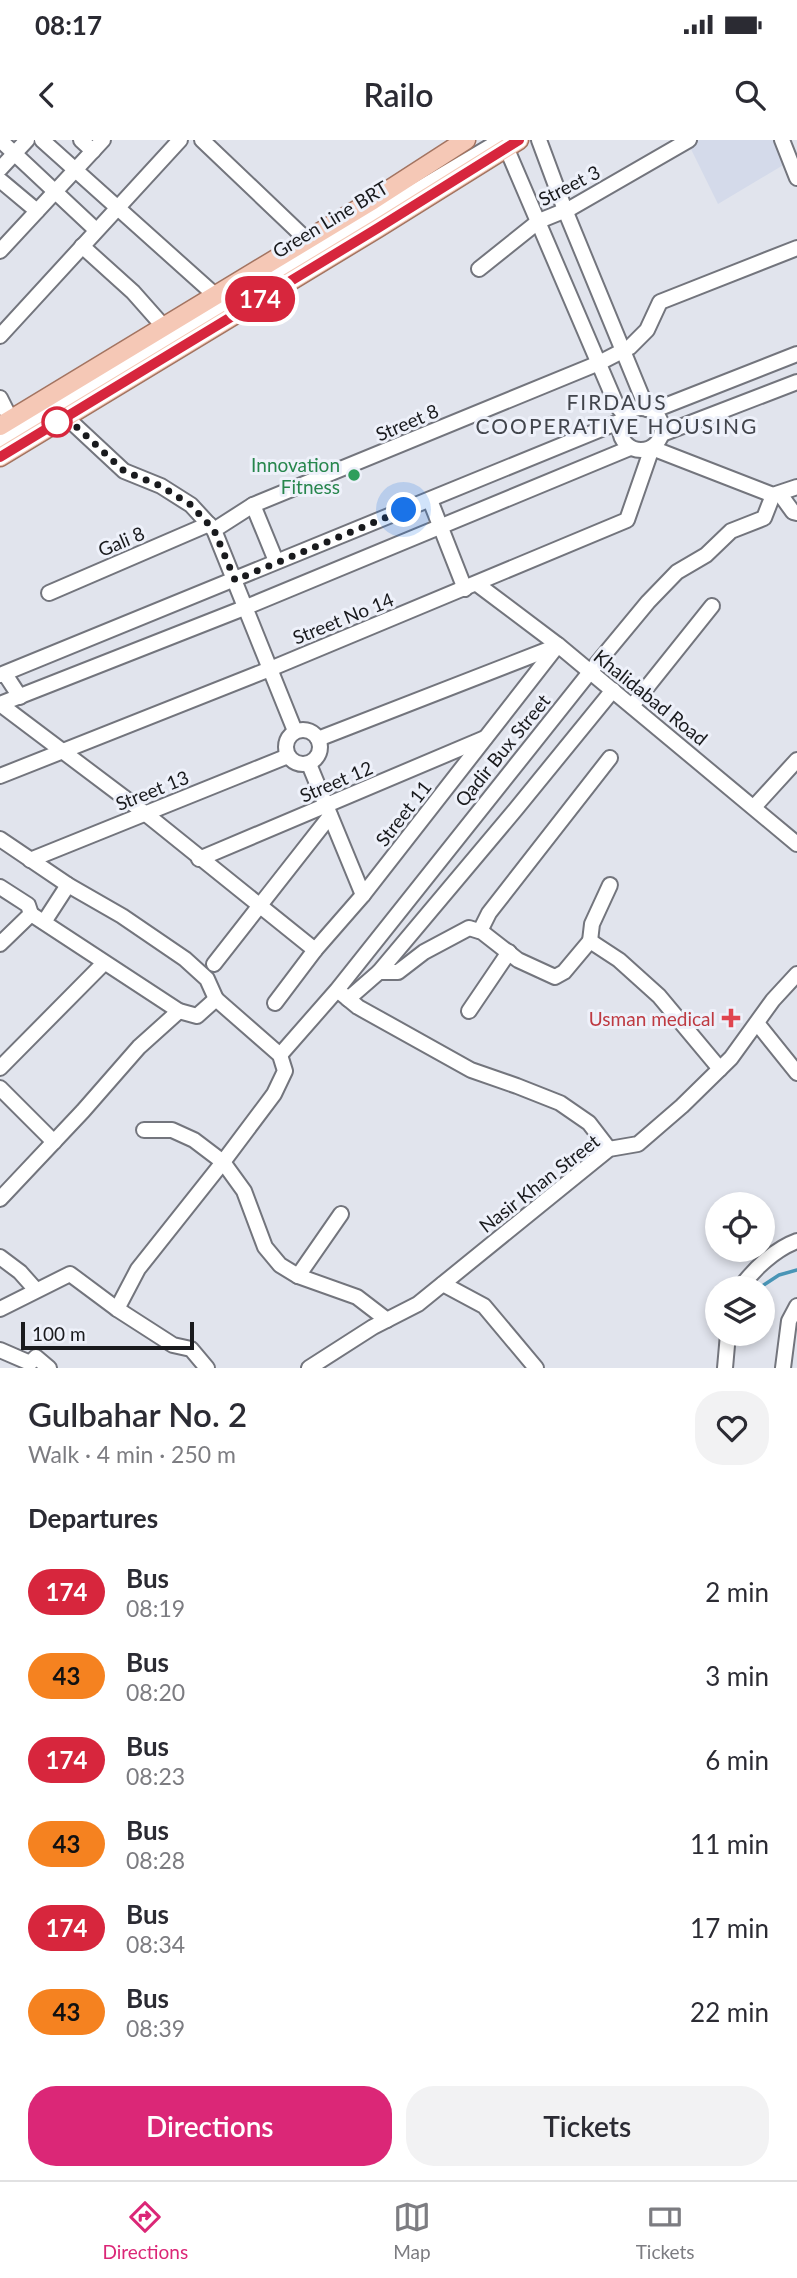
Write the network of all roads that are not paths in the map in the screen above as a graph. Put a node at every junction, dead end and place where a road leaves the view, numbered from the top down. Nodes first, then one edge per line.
1 (0, 140) edge
2 (27, 140) edge
3 (42, 140) edge
4 (81, 140) edge
5 (180, 140) edge
6 (202, 140) edge
7 (466, 140) edge
8 (539, 140) edge
9 (689, 140) edge
10 (782, 140) edge
11 (509, 142) edge
12 (98, 146) edge
13 (14, 154) junction
14 (0, 169) edge
15 (75, 170) junction
16 (796, 171) edge
17 (0, 180) edge
18 (55, 192) junction
19 (116, 208) junction
20 (565, 210) junction
21 (37, 211) junction
22 (539, 221) junction
23 (96, 230) junction
24 (307, 240) junction
25 (82, 246) junction
26 (797, 247) edge
27 (0, 251) edge
28 (479, 269) dead end
29 (216, 296) junction
30 (164, 327) junction
31 (0, 335) edge
32 (623, 350) junction
33 (797, 354) edge
34 (599, 363) junction
35 (797, 382) edge
36 (0, 398) edge
37 (650, 410) junction
38 (66, 417) junction
39 (623, 418) junction
40 (6, 423) edge
41 (662, 434) junction
42 (0, 442) edge
43 (629, 448) junction
44 (652, 448) junction
45 (0, 457) edge
46 (797, 487) edge
47 (777, 495) junction
48 (430, 500) junction
49 (253, 505) junction
50 (797, 513) edge
51 (440, 526) junction
52 (211, 527) junction
53 (276, 561) junction
54 (235, 580) junction
55 (471, 587) junction
56 (49, 593) dead end
57 (712, 606) dead end
58 (244, 608) junction
59 (558, 645) junction
60 (270, 669) junction
61 (590, 671) junction
62 (3, 675) edge
63 (613, 690) junction
64 (20, 697) junction
65 (0, 704) edge
66 (632, 706) junction
67 (295, 731) junction
68 (486, 738) junction
69 (318, 739) junction
70 (65, 751) junction
71 (288, 756) junction
72 (610, 758) dead end
73 (797, 760) edge
74 (309, 764) junction
75 (0, 776) edge
76 (754, 807) junction
77 (328, 811) junction
78 (146, 814) junction
79 (0, 839) edge
80 (797, 844) edge
81 (200, 859) junction
82 (30, 860) junction
83 (68, 885) junction
84 (610, 885) dead end
85 (0, 887) edge
86 (363, 895) junction
87 (259, 906) junction
88 (37, 918) junction
89 (480, 931) junction
90 (590, 941) junction
91 (0, 944) edge
92 (315, 950) junction
93 (509, 952) junction
94 (104, 962) junction
95 (214, 964) dead end
96 (379, 972) junction
97 (797, 974) edge
98 (343, 994) junction
99 (216, 999) junction
100 (275, 1003) dead end
101 (179, 1011) junction
102 (469, 1011) dead end
103 (757, 1023) junction
104 (280, 1055) junction
105 (0, 1068) edge
106 (720, 1069) junction
107 (797, 1073) edge
108 (0, 1088) edge
109 (144, 1130) dead end
110 (54, 1142) junction
111 (609, 1149) junction
112 (223, 1162) junction
113 (0, 1199) edge
114 (341, 1214) dead end
115 (797, 1241) edge
116 (0, 1257) edge
117 (298, 1276) junction
118 (751, 1276) edge
119 (443, 1284) junction
120 (36, 1290) junction
121 (797, 1306) edge
122 (0, 1309) edge
123 (117, 1310) junction
124 (387, 1320) junction
125 (727, 1346) edge
126 (0, 1350) edge
127 (49, 1368) edge
128 (207, 1368) edge
129 (309, 1368) edge
130 (536, 1368) edge
131 (726, 1368) edge
132 (783, 1368) edge

1 - 13 street
2 - 13 street
3 - 15 street
4 - 12 street
5 - 19 street
6 - 24 street
7 - 24 main road
8 - 20 street
9 - 20 street, Street 3
10 - 16 street
11 - 22 street
11 - 38 main road
11 - 42 street, Green Line BRT
12 - 15 street
13 - 14 street
13 - 18 street
15 - 18 street
15 - 19 street
17 - 21 street
18 - 21 street
18 - 23 street
19 - 23 street
19 - 29 street
20 - 22 street, Street 3
20 - 32 street
21 - 27 street
22 - 28 street, Street 3
22 - 34 street
23 - 25 street
24 - 29 main road
25 - 30 street
25 - 31 street
26 - 32 street, Street 8
29 - 30 main road
30 - 40 main road
32 - 34 street, Street 8
32 - 37 street
33 - 37 street
34 - 39 street
34 - 49 street, Street 8
35 - 41 street
36 - 40 street
37 - 39 street
37 - 41 street
38 - 45 main road
38 - 52 street
39 - 43 street
39 - 48 street
41 - 44 street
43 - 44 street
43 - 51 street
44 - 47 street
44 - 55 street, Street No 14
46 - 47 street
47 - 50 street
47 - 61 street, Qadir Bux Street
48 - 51 street
48 - 53 street
49 - 52 street, Street 8
49 - 53 street
51 - 55 street
51 - 58 street
52 - 54 street
52 - 56 street, Gali 8
53 - 54 street
54 - 58 street
54 - 62 street
55 - 59 street, Khalidabad Road
55 - 60 street, Street No 14
57 - 66 street
58 - 60 street
58 - 64 street
59 - 61 street, Khalidabad Road
59 - 68 street, Street 11
59 - 69 street
60 - 67 street
60 - 70 street, Street No 14
61 - 63 street, Khalidabad Road
61 - 98 street, Qadir Bux Street
62 - 64 street
63 - 66 street, Khalidabad Road
63 - 96 street
64 - 65 street
65 - 70 street
66 - 76 street, Khalidabad Road
67 - 69 street
67 - 71 street
68 - 77 street, Street 12
68 - 86 street, Street 11
69 - 74 street
70 - 75 street, Street No 14
70 - 78 street
71 - 74 street
71 - 78 street, Street 13
72 - 89 street
73 - 76 street
74 - 77 street
76 - 80 street, Khalidabad Road
77 - 81 street, Street 12
77 - 86 street
77 - 87 street
78 - 81 street
78 - 82 street, Street 13
79 - 82 street
81 - 87 street
82 - 83 street
83 - 88 street
83 - 99 street
84 - 90 street
85 - 88 street
86 - 92 street, Street 11
87 - 92 street
87 - 95 street
88 - 91 street
88 - 94 street
89 - 93 street
89 - 96 street
90 - 93 street
90 - 106 street
92 - 100 street, Street 11
93 - 102 street
94 - 101 street
94 - 105 street
96 - 98 street
97 - 103 street, Nasir Khan Street
98 - 104 street, Qadir Bux Street
98 - 111 street
99 - 101 street
99 - 104 street
101 - 110 street
103 - 106 street, Nasir Khan Street
103 - 107 street
104 - 112 street
106 - 111 street, Nasir Khan Street
108 - 110 street
109 - 112 street
110 - 113 street
111 - 119 street, Nasir Khan Street
112 - 117 street
112 - 123 street
114 - 117 street
115 - 118 street
116 - 120 street
117 - 124 street
119 - 124 street, Nasir Khan Street
119 - 130 street
120 - 122 street
120 - 123 street
121 - 132 street
123 - 128 street
124 - 129 street, Nasir Khan Street
125 - 131 street
126 - 127 street

